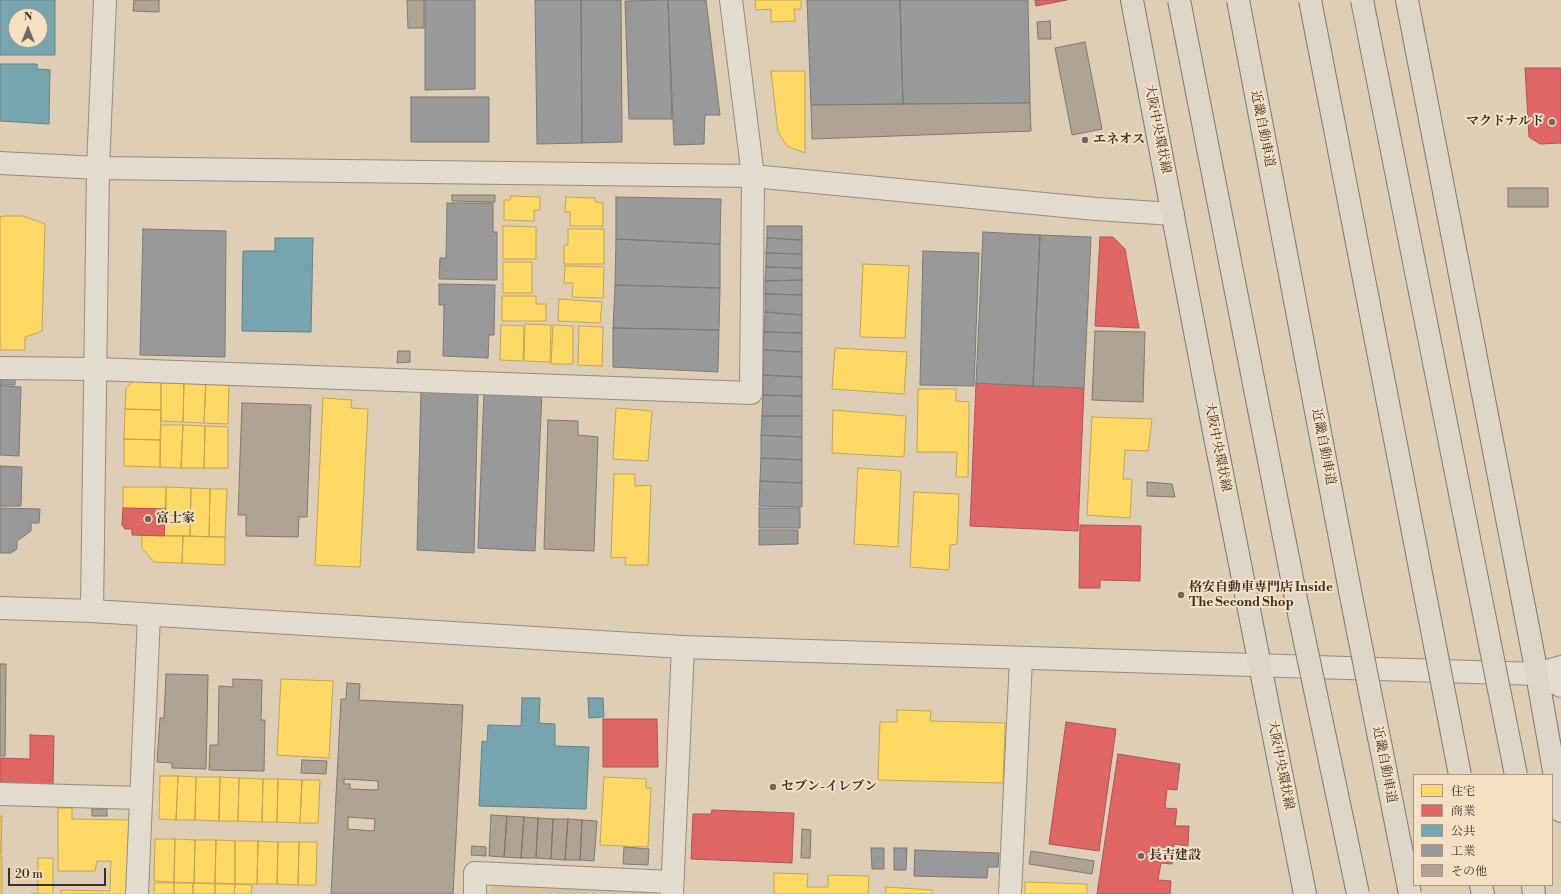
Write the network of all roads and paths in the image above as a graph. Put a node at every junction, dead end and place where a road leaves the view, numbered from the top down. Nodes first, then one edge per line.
1 (105, 0) edge
2 (731, 0) edge
3 (1132, 0) edge
4 (1179, 0) edge
5 (1238, 0) edge
6 (1310, 0) edge
7 (1362, 0) edge
8 (1407, 0) edge
9 (0, 163) edge
10 (98, 168) junction
11 (753, 176) junction
12 (1173, 214) junction
13 (0, 368) edge
14 (95, 369) junction
15 (0, 608) edge
16 (92, 611) junction
17 (148, 615) junction
18 (683, 647) junction
19 (1021, 659) junction
20 (1260, 666) junction
21 (1561, 667) edge
22 (1538, 674) junction
23 (1561, 686) edge
24 (1460, 774) edge
25 (1516, 774) edge
26 (0, 794) edge
27 (141, 798) junction
28 (1561, 811) edge
29 (672, 888) edge
30 (137, 894) edge
31 (475, 894) edge
32 (1010, 894) edge
33 (1305, 894) edge
34 (1358, 894) edge
35 (1410, 894) edge

1 - 10 street
2 - 11 street
3 - 12 main road, 大阪中央環状線
4 - 34 main road, bridge
5 - 35 main road, 近畿自動車道, bridge
6 - 24 main road, bridge
7 - 25 main road, bridge
8 - 22 main road
9 - 10 street
10 - 11 street
10 - 14 street
11 - 12 street
11 - 14 street
12 - 20 main road, 大阪中央環状線
13 - 14 street
14 - 16 street
15 - 16 street
16 - 17 street
17 - 18 street
17 - 27 street
18 - 19 street
18 - 29 street
19 - 20 street
19 - 32 street
20 - 22 street
20 - 33 main road, 大阪中央環状線
21 - 22 street
22 - 23 street
22 - 28 main road
26 - 27 street
27 - 30 street
29 - 31 street

